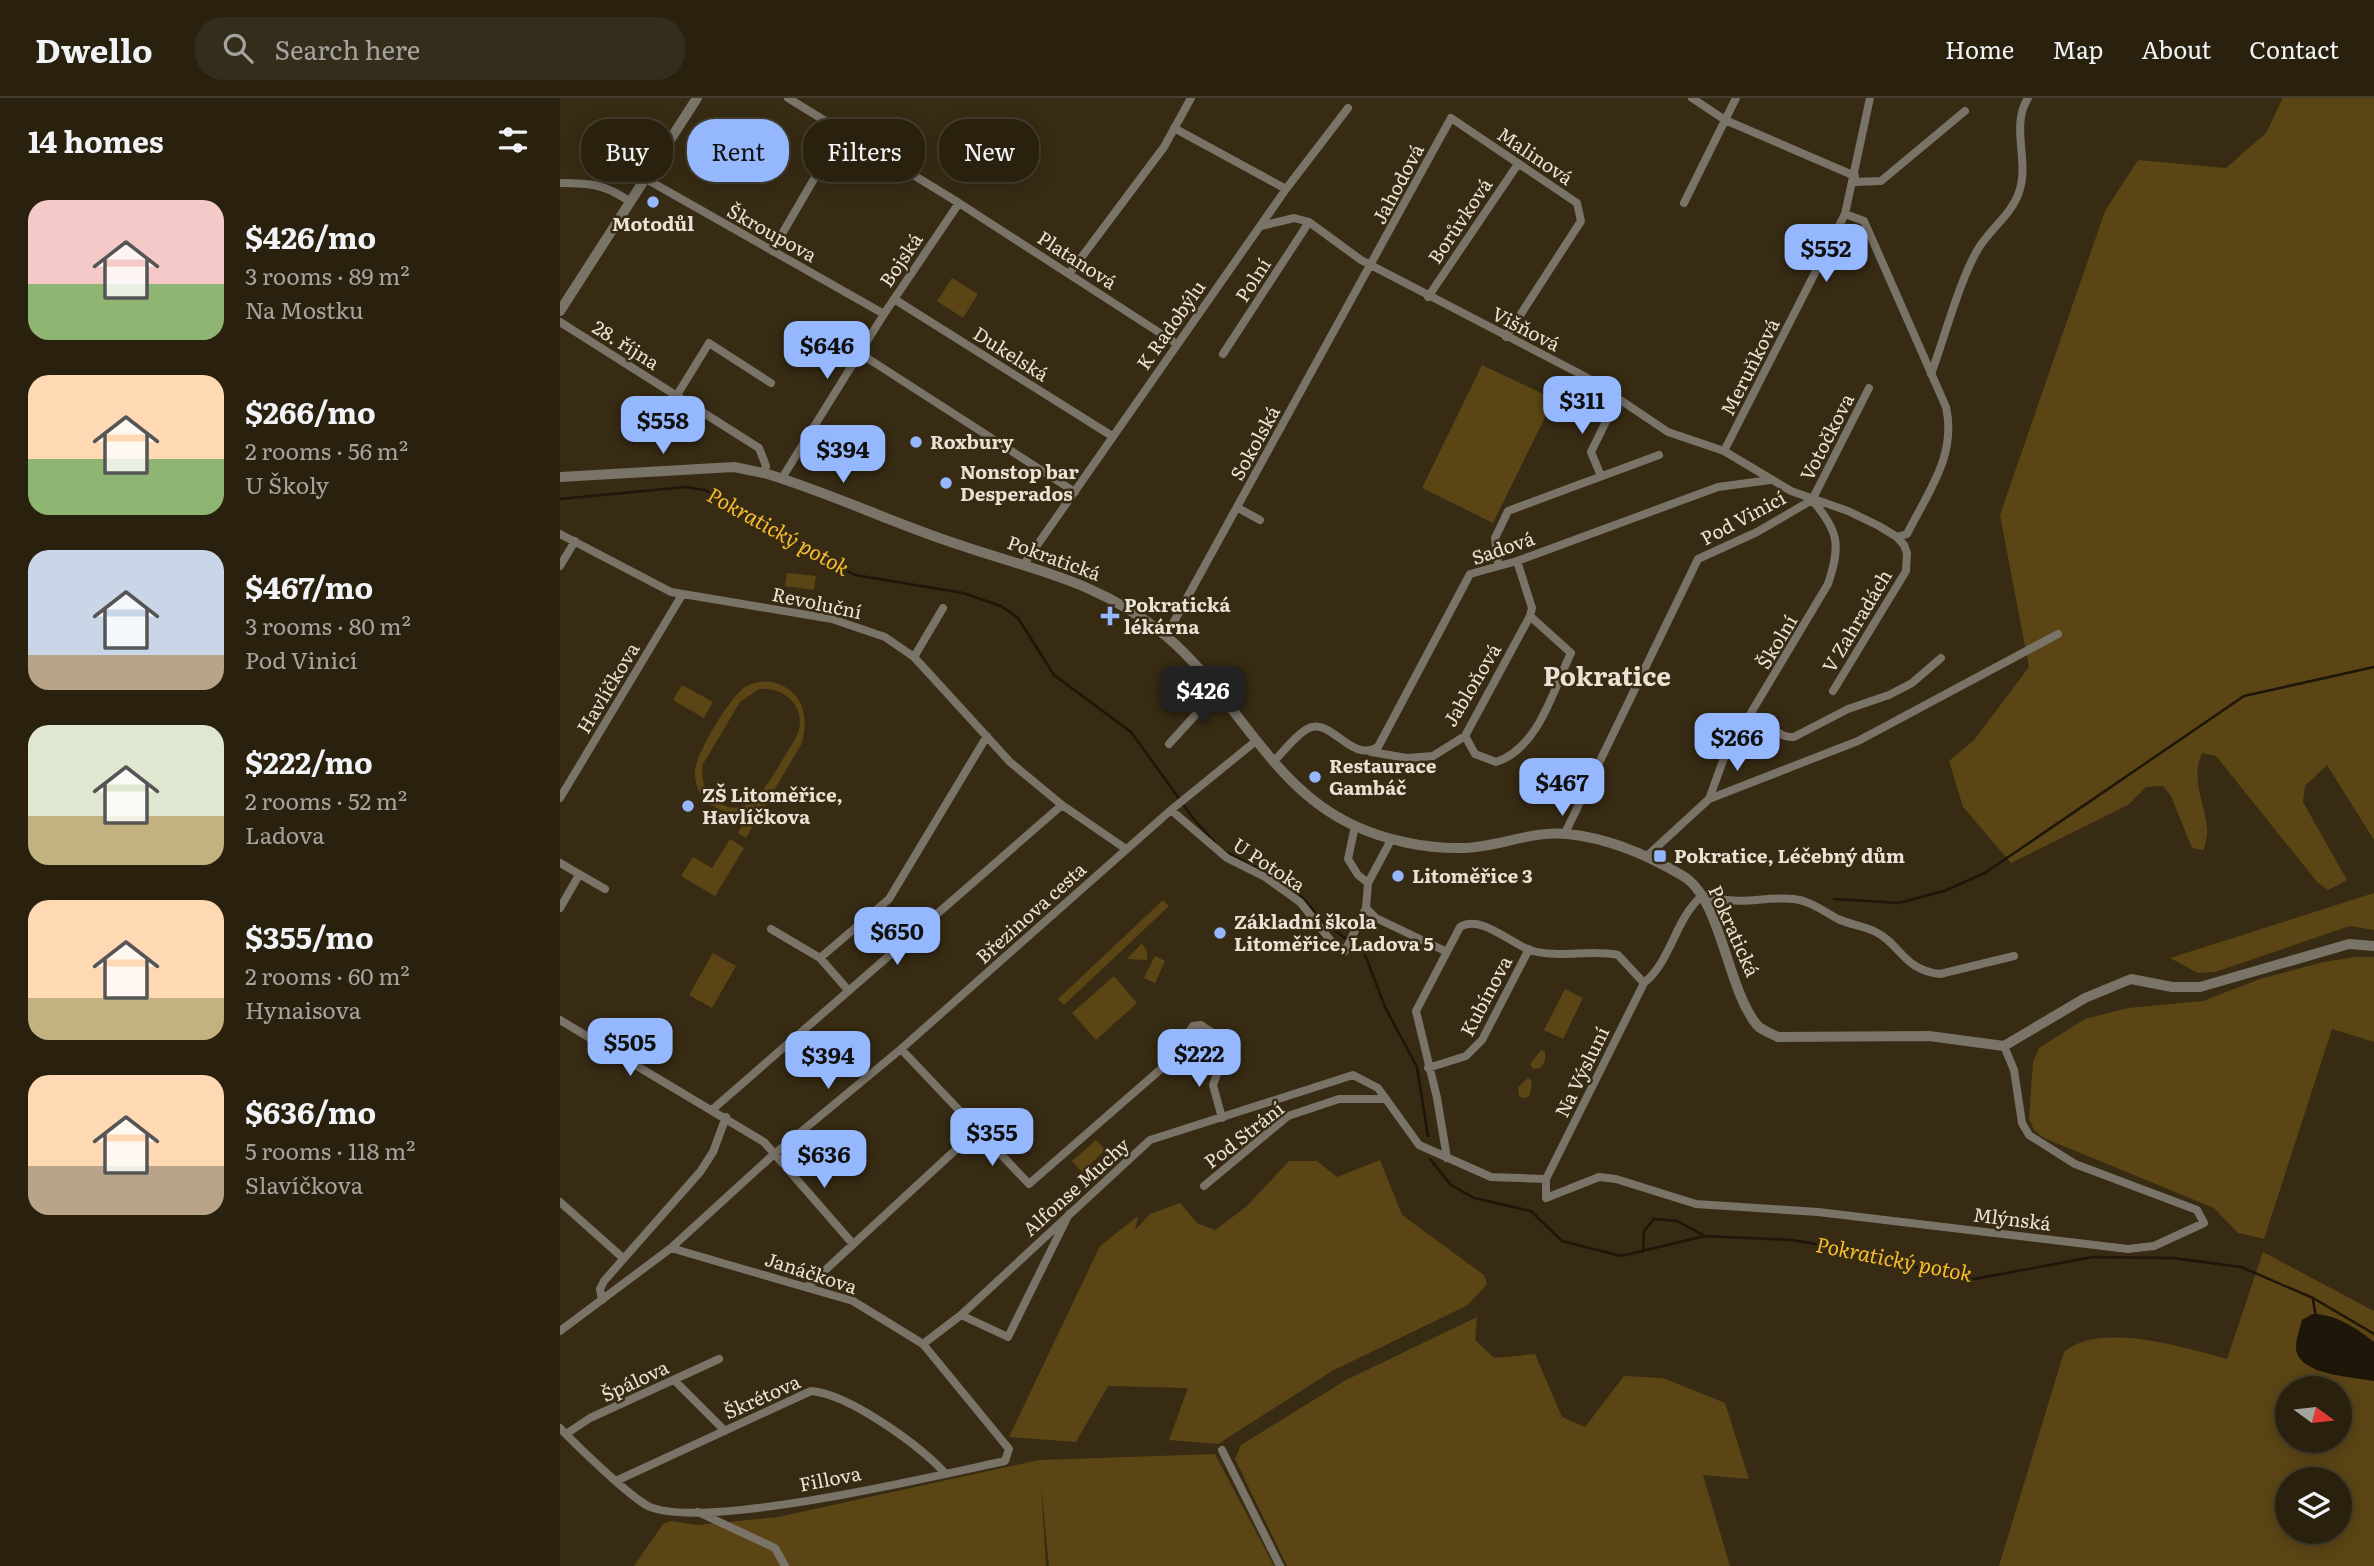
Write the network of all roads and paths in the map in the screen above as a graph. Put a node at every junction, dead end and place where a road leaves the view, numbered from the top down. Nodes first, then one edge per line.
1 (696, 98) edge
2 (788, 98) edge
3 (1191, 98) edge
4 (1692, 98) edge
5 (1736, 98) edge
6 (1870, 98) edge
7 (2028, 98) edge
8 (1348, 108) dead end
9 (1965, 111) dead end
10 (1451, 118) joint
11 (822, 119) edge
12 (1725, 120) junction
13 (1174, 128) junction
14 (673, 135) edge
15 (1518, 164) junction
16 (1854, 179) junction
17 (644, 182) edge
18 (651, 182) edge
19 (812, 182) edge
20 (925, 182) edge
21 (560, 183) edge
22 (1286, 189) junction
23 (630, 202) junction
24 (959, 203) junction
25 (1684, 203) dead end
26 (1845, 214) junction
27 (1309, 222) junction
28 (1261, 226) junction
29 (772, 251) junction
30 (1372, 265) junction
31 (1069, 274) junction
32 (1428, 297) junction
33 (894, 299) junction
34 (560, 311) edge
35 (884, 314) junction
36 (560, 322) edge
37 (1506, 337) junction
38 (1177, 344) junction
39 (861, 354) junction
40 (1223, 354) dead end
41 (1931, 374) junction
42 (771, 383) dead end
43 (1869, 388) dead end
44 (677, 396) junction
45 (1617, 399) junction
46 (1112, 436) junction
47 (1724, 451) junction
48 (1658, 455) dead end
49 (764, 473) junction
50 (1601, 476) junction
51 (560, 477) edge
52 (782, 478) junction
53 (1770, 480) junction
54 (1075, 492) junction
55 (1812, 500) junction
56 (1238, 508) junction
57 (1260, 520) dead end
58 (560, 534) edge
59 (1897, 537) junction
60 (575, 541) junction
61 (1517, 561) junction
62 (1024, 564) junction
63 (1498, 565) junction
64 (560, 566) edge
65 (682, 595) junction
66 (943, 608) dead end
67 (1530, 616) junction
68 (2058, 635) dead end
69 (1166, 636) junction
70 (914, 657) junction
71 (1941, 658) dead end
72 (1218, 690) junction
73 (1833, 691) dead end
74 (1747, 722) junction
75 (987, 736) junction
76 (1465, 736) junction
77 (1257, 740) junction
78 (1169, 744) dead end
79 (1371, 752) junction
80 (1275, 761) junction
81 (560, 798) edge
82 (1709, 799) junction
83 (1062, 805) junction
84 (1171, 810) junction
85 (1355, 827) junction
86 (1565, 833) junction
87 (1391, 840) junction
88 (1126, 849) junction
89 (1647, 856) junction
90 (560, 863) edge
91 (579, 875) junction
92 (1368, 883) junction
93 (605, 889) dead end
94 (1703, 895) junction
95 (560, 908) edge
96 (1366, 908) junction
97 (771, 929) dead end
98 (2374, 946) edge
99 (1529, 949) junction
100 (1445, 951) junction
101 (2014, 956) dead end
102 (820, 958) junction
103 (1644, 983) junction
104 (848, 990) junction
105 (561, 1022) edge
106 (2004, 1046) junction
107 (901, 1049) junction
108 (1428, 1068) junction
109 (1386, 1099) junction
110 (713, 1109) junction
111 (726, 1117) junction
112 (1222, 1118) junction
113 (976, 1131) junction
114 (773, 1155) junction
115 (1447, 1158) junction
116 (1546, 1180) junction
117 (1204, 1186) dead end
118 (560, 1202) edge
119 (1070, 1212) junction
120 (853, 1244) junction
121 (671, 1248) junction
122 (623, 1258) junction
123 (808, 1286) junction
124 (602, 1300) junction
125 (961, 1315) junction
126 (560, 1331) edge
127 (923, 1344) junction
128 (719, 1359) dead end
129 (674, 1380) junction
130 (725, 1431) junction
131 (563, 1432) edge
132 (1009, 1450) joint
133 (1222, 1450) dead end
134 (945, 1474) junction
135 (618, 1480) junction
136 (648, 1506) joint
137 (695, 1511) junction
138 (785, 1566) edge
139 (1280, 1566) edge

1 - 14 street
2 - 11 street, Platanová
3 - 13 street
4 - 12 street
5 - 12 street
6 - 16 street, Meruňková
7 - 41 street
8 - 22 street, K Radobýlu
9 - 16 street
10 - 15 street, Malinová
10 - 30 street, Jahodová
12 - 16 street
12 - 25 street
13 - 22 street
13 - 31 street
15 - 32 street, Borůvková
15 - 37 street, Malinová
16 - 26 street, Meruňková
17 - 23 street
18 - 29 street, Škroupova
19 - 29 street
20 - 24 street, Platanová
21 - 23 street
22 - 28 street, K Radobýlu
23 - 34 street
24 - 31 street, Platanová
24 - 33 street, Bojská
26 - 41 street
26 - 47 street, Meruňková
27 - 28 street
27 - 30 street, Višňová
27 - 40 street, Polní
28 - 38 street, K Radobýlu
29 - 35 street, Škroupova
30 - 32 street, Višňová
30 - 56 street, Sokolská
31 - 38 street, Platanová
32 - 37 street, Višňová
33 - 35 street, Bojská
33 - 46 street, Dukelská
35 - 39 street, Bojská
36 - 44 street, 28. října
37 - 45 street, Višňová
38 - 46 street, K Radobýlu
39 - 52 street, Bojská
39 - 54 street
41 - 59 street
42 - 44 street
43 - 55 street, Votočkova
44 - 49 street, 28. října
45 - 47 street, Višňová
45 - 50 street
46 - 54 street, K Radobýlu
47 - 53 street, Višňová
48 - 50 street
49 - 51 street, Pokratická
49 - 52 street, Pokratická
50 - 63 street
52 - 62 street, Pokratická
53 - 55 street, Višňová
53 - 61 street, Sadová
54 - 62 street, K Radobýlu
55 - 59 street
55 - 74 street, Školní
55 - 86 street, Pod Vinicí
56 - 57 street
56 - 69 street, Sokolská
58 - 60 street, Revoluční
59 - 73 street, V Zahradách
60 - 64 street
60 - 65 street, Revoluční
61 - 63 street, Sadová
61 - 67 street
62 - 69 street, Pokratická
63 - 79 street, Sadová
65 - 70 street, Revoluční
65 - 81 street, Havlíčkova
66 - 70 street
67 - 76 street, Jabloňová
67 - 76 street
68 - 82 street
69 - 72 street, Pokratická
70 - 75 street, Revoluční
71 - 74 street
72 - 77 street, Pokratická
72 - 78 street
74 - 82 street, Školní
75 - 83 street, Revoluční
75 - 102 street
76 - 79 street, Jabloňová
77 - 80 street, Pokratická
77 - 84 street, Březinova cesta
79 - 80 street
80 - 85 street, Pokratická
82 - 89 street
83 - 88 street, Revoluční
83 - 104 street
84 - 88 street, Březinova cesta
84 - 96 street, U Potoka
85 - 87 street, Pokratická
85 - 92 street
86 - 87 street, Pokratická
86 - 89 street, Pokratická
87 - 92 street
88 - 107 street, Březinova cesta
89 - 94 street, Pokratická
90 - 91 street
91 - 93 street
91 - 95 street
92 - 96 street
94 - 101 street
94 - 103 street, Na Výsluní
94 - 106 street, Pokratická
96 - 100 street
97 - 102 street
98 - 106 street
99 - 100 street
99 - 103 street
99 - 108 street, Kubínova
100 - 108 street
102 - 104 street
103 - 116 street, Na Výsluní
104 - 110 street
105 - 110 street
106 - 116 street, Mlýnská
107 - 113 street
107 - 114 street, Březinova cesta
108 - 115 street
109 - 112 street, Alfonse Muchy
109 - 115 street, Alfonse Muchy
109 - 117 street, Pod Strání
110 - 111 street
111 - 114 street
111 - 122 street
112 - 113 street
112 - 119 street, Alfonse Muchy
113 - 120 street
114 - 120 street
114 - 121 street, Březinova cesta
115 - 116 street
118 - 122 street
119 - 125 street, Alfonse Muchy
119 - 125 street
120 - 123 street
121 - 123 street, Janáčkova
121 - 124 street, Březinova cesta
122 - 124 street
123 - 127 street, Janáčkova
124 - 126 street, Březinova cesta
125 - 127 street, Alfonse Muchy
127 - 132 street, Janáčkova
128 - 129 street, Špálova
129 - 130 street
129 - 131 street, Špálova
130 - 134 street, Škrétova
130 - 135 street, Škrétova
131 - 135 street, Špálova
132 - 134 street, Fillova
133 - 139 street
134 - 137 street, Fillova
135 - 136 street, Špálova
136 - 137 street, Fillova
137 - 138 street

